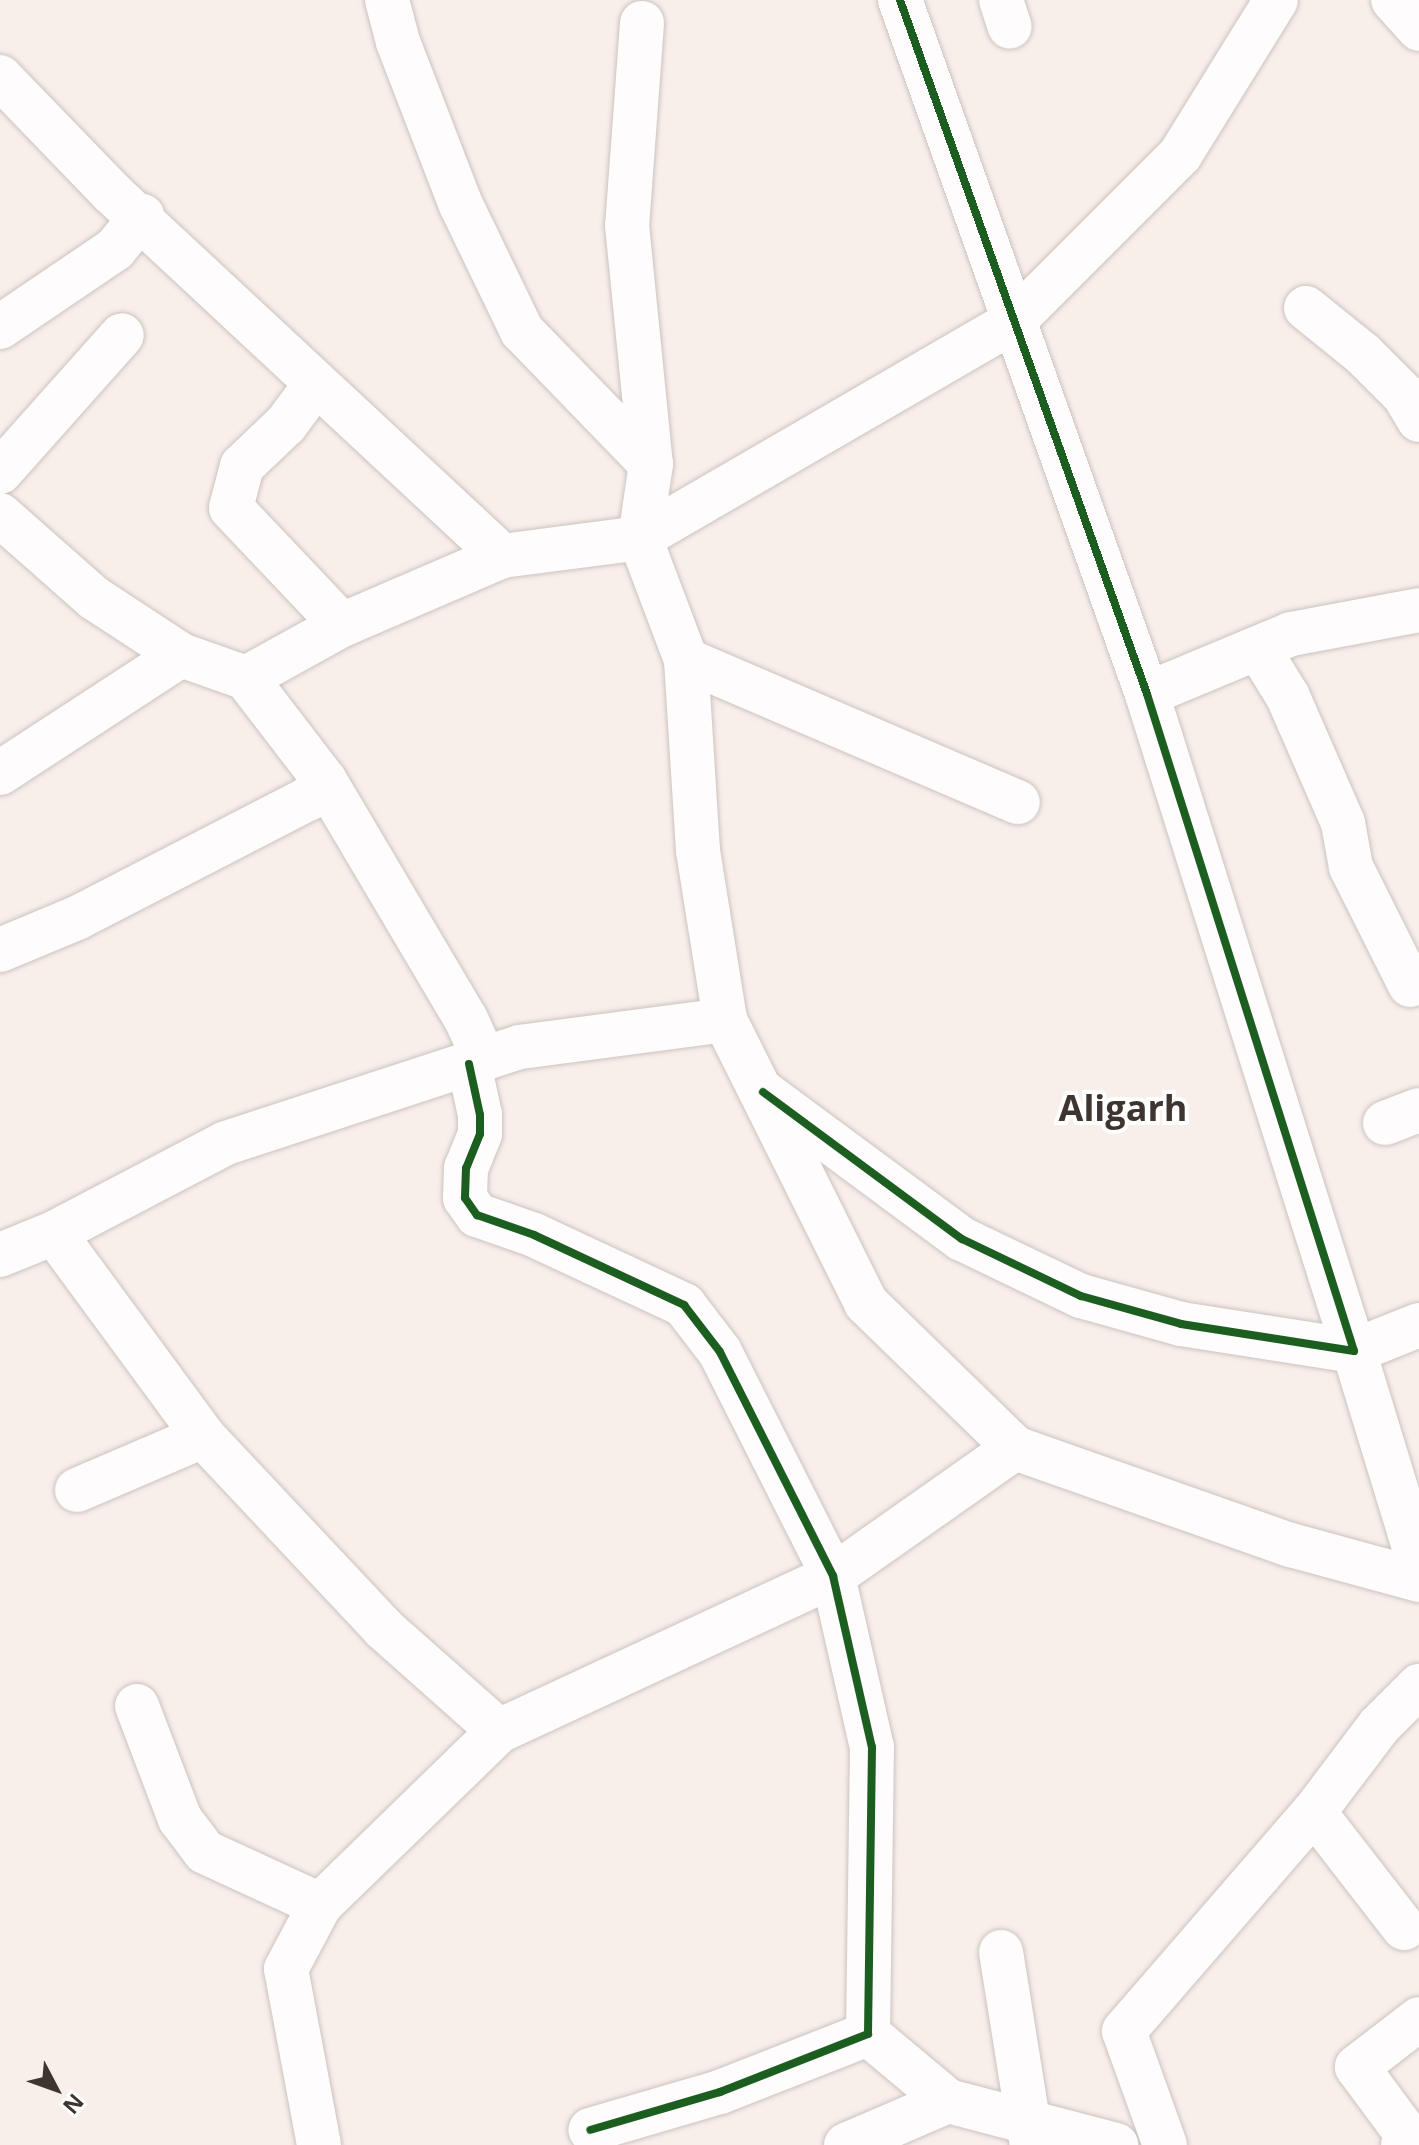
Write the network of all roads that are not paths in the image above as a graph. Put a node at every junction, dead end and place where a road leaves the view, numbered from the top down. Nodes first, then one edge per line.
1 (387, 0) edge
2 (900, 0) edge
3 (1276, 0) edge
4 (1393, 0) edge
5 (642, 23) dead end
6 (1419, 29) edge
7 (0, 77) edge
8 (142, 216) junction
9 (1306, 308) dead end
10 (1014, 321) junction
11 (0, 327) edge
12 (122, 335) dead end
13 (315, 385) junction
14 (1419, 420) edge
15 (651, 464) junction
16 (0, 472) edge
17 (0, 515) edge
18 (640, 538) junction
19 (502, 556) junction
20 (1419, 610) edge
21 (342, 625) junction
22 (1258, 648) junction
23 (181, 655) junction
24 (686, 660) junction
25 (246, 678) junction
26 (1147, 694) junction
27 (0, 773) edge
28 (325, 781) junction
29 (1018, 802) dead end
30 (0, 950) edge
31 (1410, 985) dead end
32 (725, 1020) junction
33 (477, 1062) junction
34 (763, 1092) junction
35 (54, 1233) junction
36 (0, 1255) edge
37 (1419, 1325) edge
38 (1354, 1351) junction
39 (203, 1436) junction
40 (1015, 1448) junction
41 (77, 1490) dead end
42 (1419, 1564) edge
43 (833, 1576) junction
44 (1419, 1580) edge
45 (1419, 1686) edge
46 (137, 1706) dead end
47 (499, 1731) junction
48 (1314, 1812) junction
49 (320, 1905) junction
50 (1404, 1928) dead end
51 (1001, 1952) dead end
52 (1419, 2019) edge
53 (868, 2034) junction
54 (948, 2101) junction
55 (590, 2130) dead end
56 (1029, 2134) edge
57 (319, 2145) edge
58 (846, 2145) edge
59 (1116, 2145) edge
60 (1165, 2145) edge
61 (1403, 2145) edge

1 - 15 street
2 - 10 street
3 - 10 street
4 - 6 street
5 - 15 street
7 - 8 street
8 - 11 street
8 - 13 street
9 - 14 street
10 - 18 street
10 - 26 street
12 - 16 street
13 - 19 street
13 - 21 street
15 - 18 street
17 - 23 street
18 - 19 street
18 - 24 street
19 - 21 street
20 - 22 street
21 - 25 street
22 - 26 street
22 - 31 street
23 - 25 street
23 - 27 street
24 - 29 street
24 - 32 street
25 - 28 street
26 - 38 street
28 - 30 street
28 - 33 street
32 - 33 street
32 - 34 street
33 - 35 street
33 - 43 street
34 - 38 street
34 - 40 street
35 - 36 street
35 - 39 street
37 - 38 street
38 - 42 street
39 - 41 street
39 - 47 street
40 - 43 street
40 - 44 street
43 - 47 street
43 - 53 street
45 - 48 street
46 - 49 street
47 - 49 street
48 - 50 street
48 - 60 street
49 - 57 street
51 - 56 street
52 - 61 street
53 - 54 street
53 - 55 street
54 - 56 street
54 - 58 street
56 - 59 street

